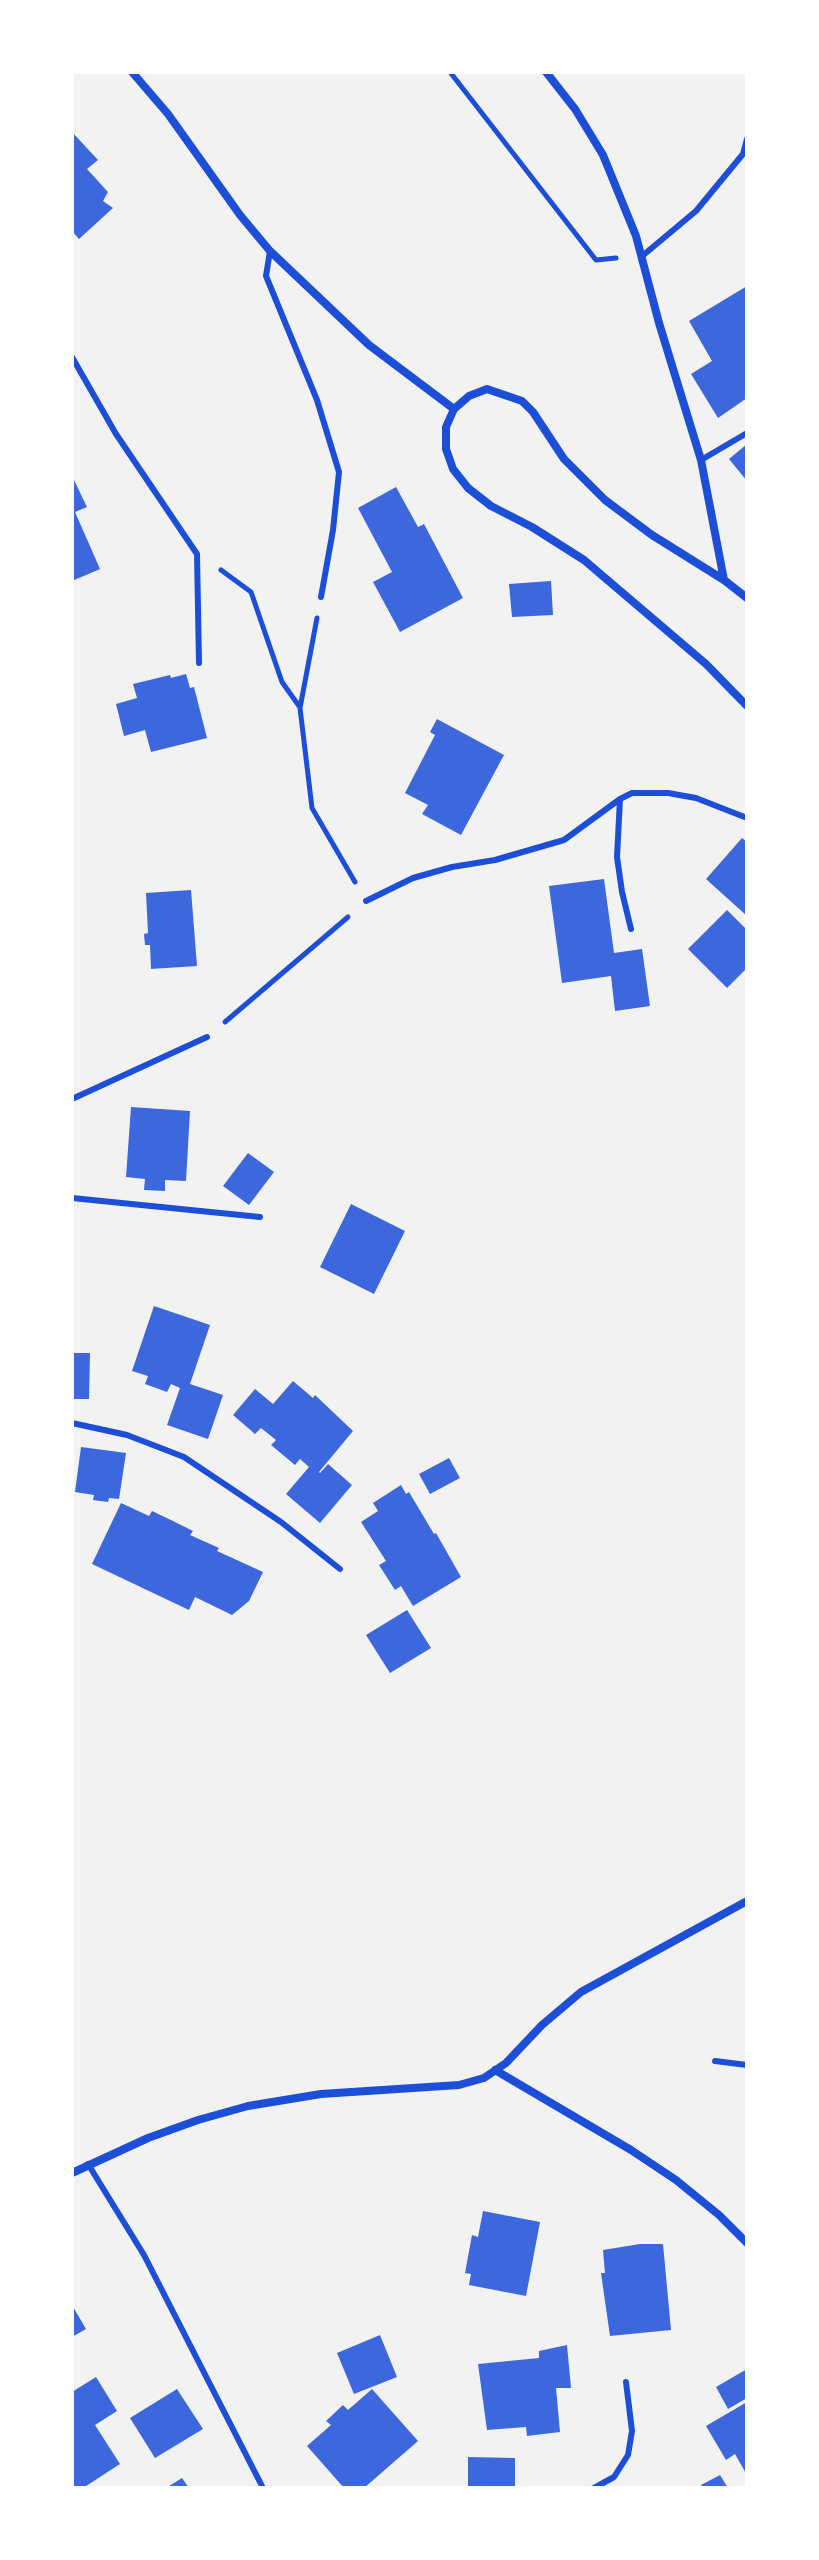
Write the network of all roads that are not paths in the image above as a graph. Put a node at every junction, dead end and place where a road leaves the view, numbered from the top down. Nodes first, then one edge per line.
1 (132, 72) edge
2 (546, 72) edge
3 (747, 139) edge
4 (270, 251) junction
5 (641, 257) junction
6 (72, 357) edge
7 (454, 409) junction
8 (747, 433) edge
9 (701, 460) junction
10 (724, 580) junction
11 (321, 597) road end
12 (747, 598) edge
13 (199, 663) dead end
14 (747, 706) edge
15 (620, 799) junction
16 (747, 818) edge
17 (366, 901) road end
18 (631, 929) dead end
19 (207, 1037) road end
20 (72, 1099) edge
21 (72, 1198) edge
22 (260, 1217) dead end
23 (72, 1423) edge
24 (340, 1569) dead end
25 (747, 1901) edge
26 (715, 2061) dead end
27 (747, 2065) edge
28 (495, 2070) junction
29 (88, 2164) junction
30 (72, 2173) edge
31 (747, 2243) edge
32 (626, 2382) dead end
33 (263, 2488) edge
34 (594, 2488) edge

1 - 4 street
2 - 5 street
3 - 5 lane
4 - 7 street
4 - 11 lane
5 - 9 street
6 - 13 lane
7 - 10 street
7 - 14 street
8 - 9 lane
9 - 10 street
10 - 12 street
15 - 16 lane
15 - 17 lane
15 - 18 lane
19 - 20 lane
21 - 22 lane
23 - 24 lane
25 - 28 street
26 - 27 lane
28 - 29 street
28 - 31 street
29 - 30 street
29 - 33 lane
32 - 34 lane

